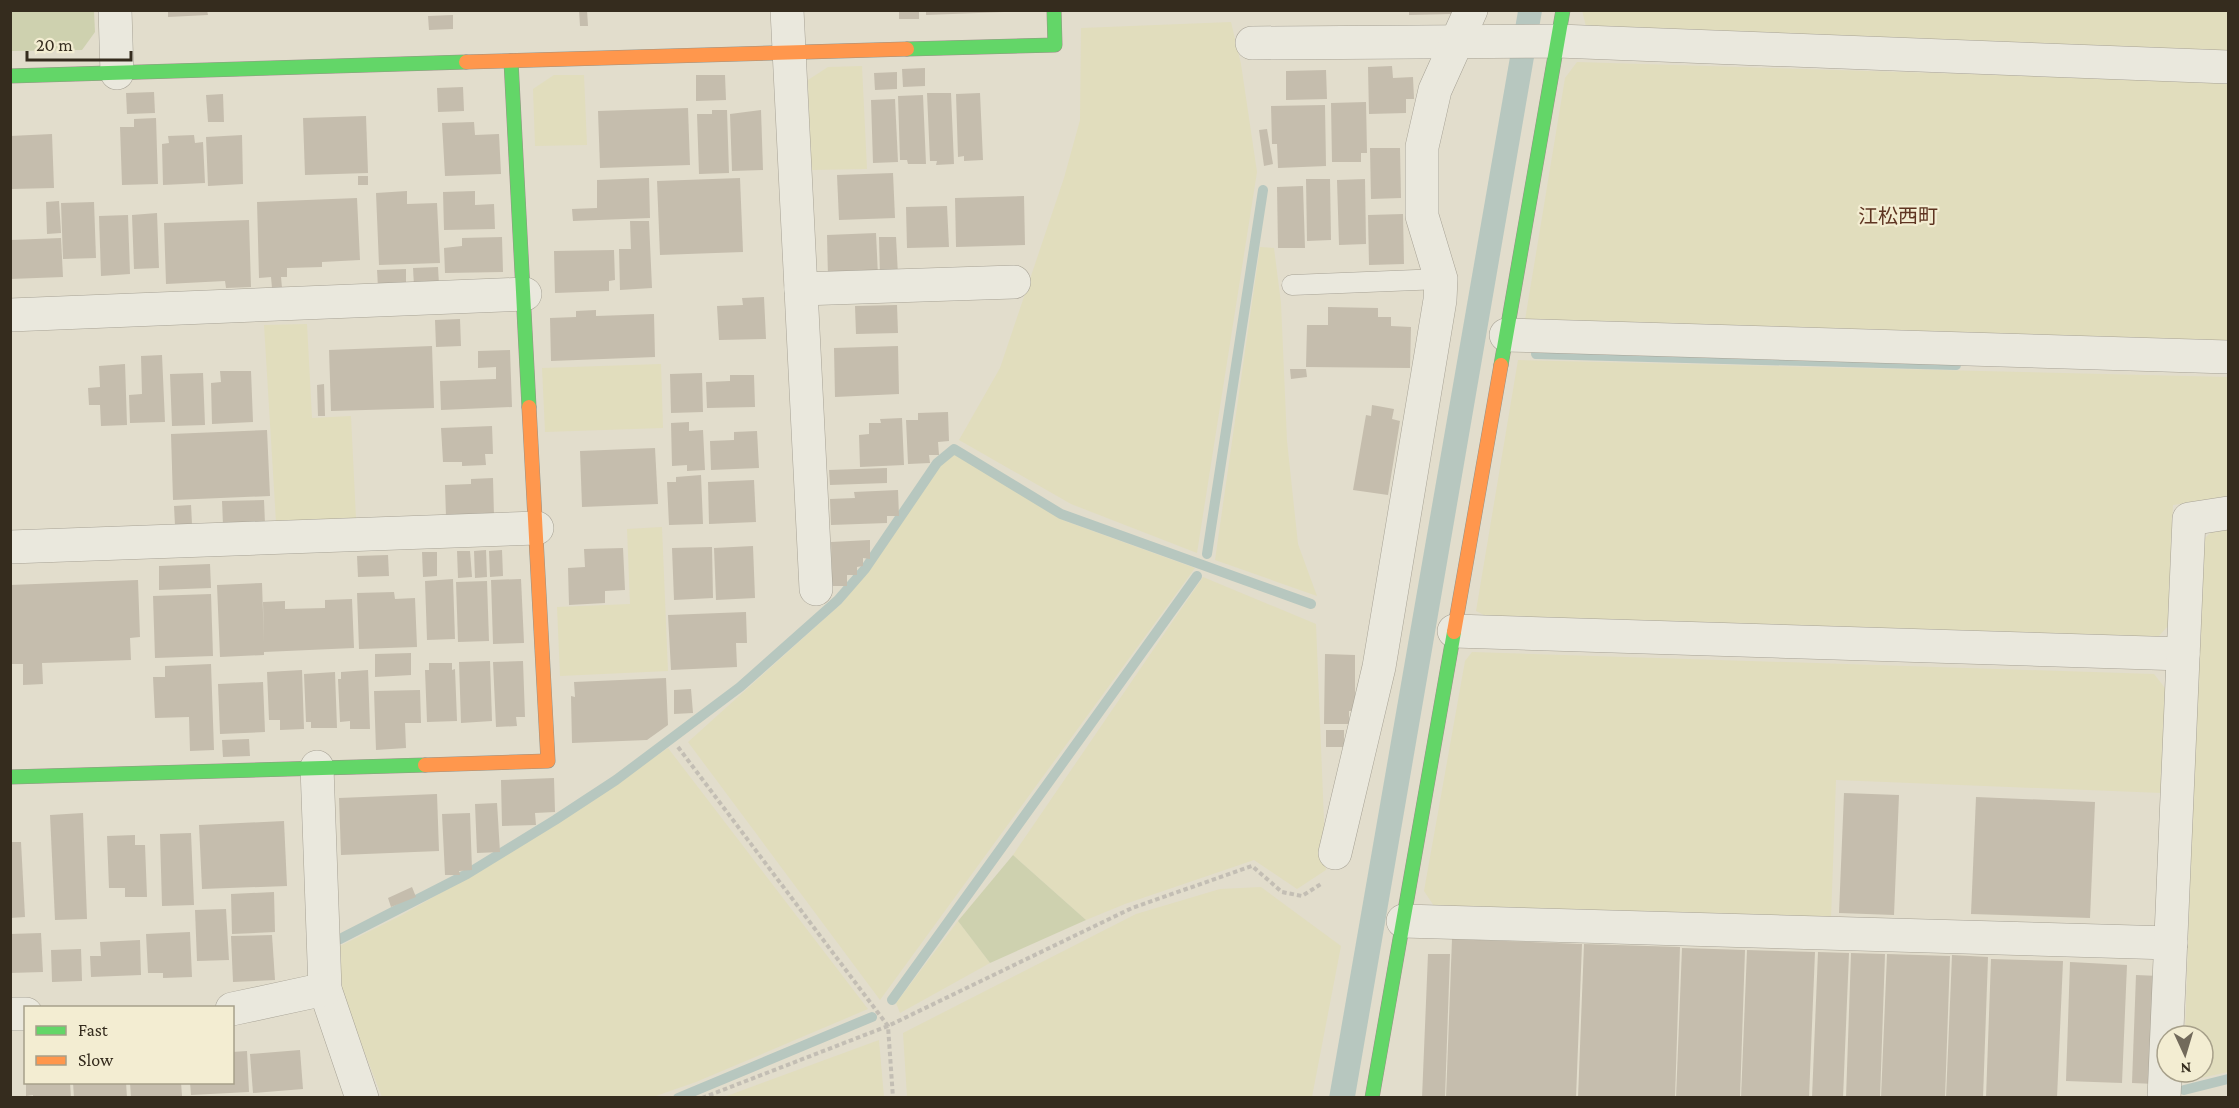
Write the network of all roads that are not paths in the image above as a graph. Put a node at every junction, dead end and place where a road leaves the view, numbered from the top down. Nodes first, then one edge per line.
1 (115, 10) edge
2 (787, 10) edge
3 (1054, 10) edge
4 (1471, 10) edge
5 (1555, 31) edge
6 (1455, 42) junction
7 (1252, 44) dead end
8 (789, 53) junction
9 (512, 61) junction
10 (2229, 67) edge
11 (117, 73) junction
12 (10, 76) edge
13 (1441, 279) junction
14 (1014, 282) dead end
15 (1292, 285) dead end
16 (801, 289) junction
17 (525, 294) junction
18 (10, 315) edge
19 (1506, 335) junction
20 (2229, 357) edge
21 (2229, 513) edge
22 (537, 528) junction
23 (10, 547) edge
24 (816, 589) dead end
25 (1454, 630) junction
26 (2183, 654) junction
27 (317, 767) junction
28 (10, 777) edge
29 (1335, 853) road end
30 (1403, 921) junction
31 (2171, 943) junction
32 (325, 989) junction
33 (234, 1009) edge
34 (362, 1098) edge
35 (1371, 1098) edge
36 (2164, 1098) edge

1 - 11 street
2 - 8 street
3 - 8 street
4 - 6 street
5 - 6 street
5 - 10 street
5 - 19 street
6 - 7 street
6 - 13 street
8 - 9 street
8 - 16 street
9 - 11 street
9 - 17 street
11 - 12 street
13 - 15 lane
13 - 29 street
14 - 16 street
16 - 24 street
17 - 18 street
17 - 22 street
19 - 20 street
19 - 25 street
21 - 26 street
22 - 23 street
22 - 27 street
25 - 26 street
25 - 30 street
26 - 31 street
27 - 28 street
27 - 32 street
30 - 31 street
30 - 35 street
31 - 36 street
32 - 33 street
32 - 34 street

